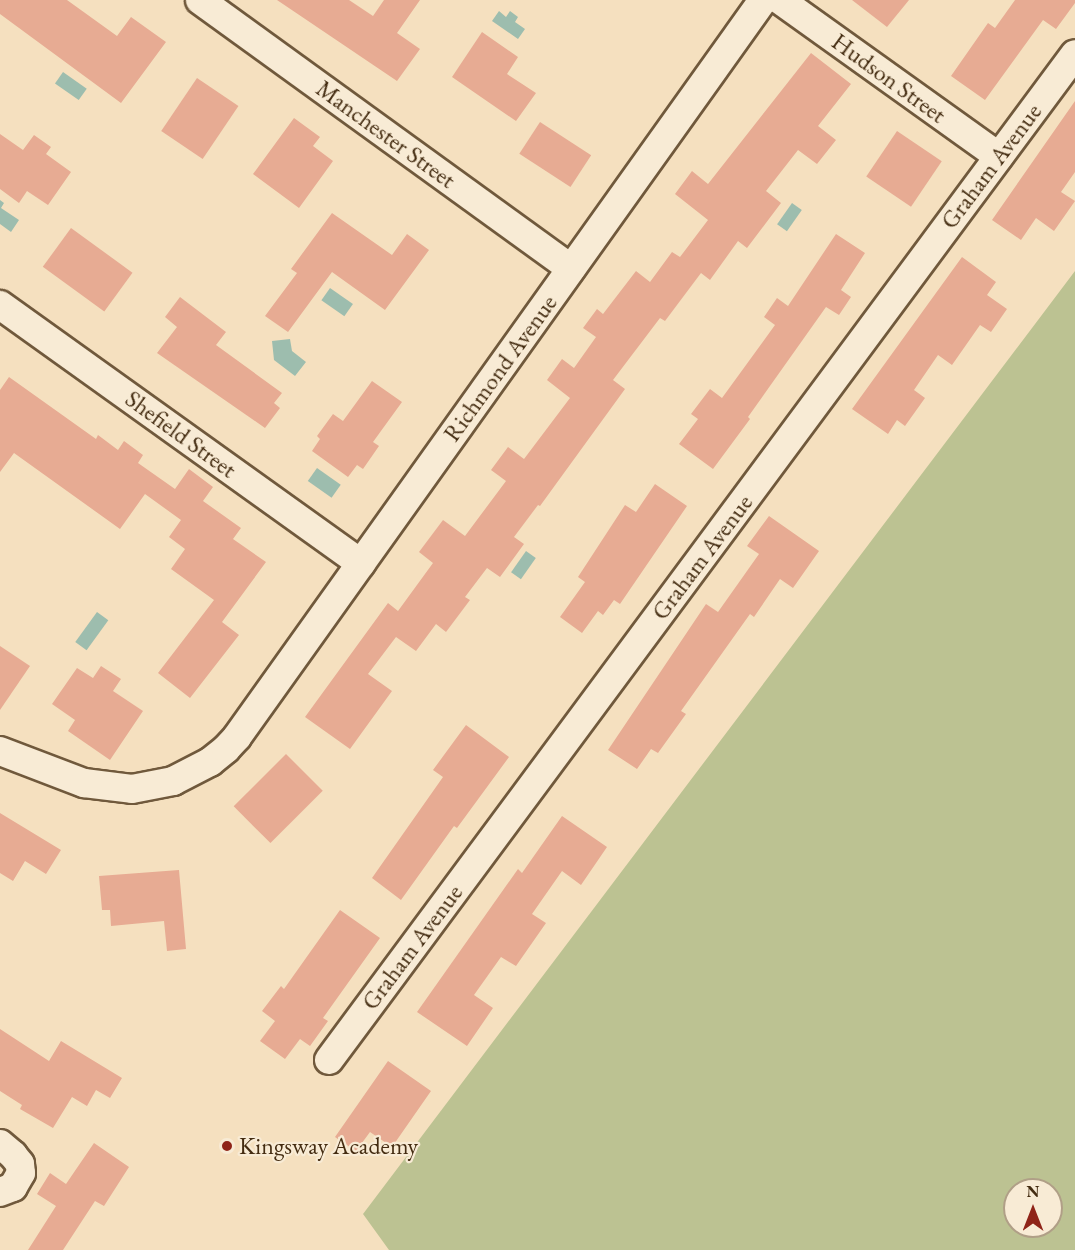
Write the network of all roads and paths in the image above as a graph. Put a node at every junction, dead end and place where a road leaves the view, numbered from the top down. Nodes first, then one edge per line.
1 (200, 0) edge
2 (763, 0) edge
3 (780, 0) edge
4 (1075, 54) edge
5 (999, 157) junction
6 (571, 269) junction
7 (0, 305) edge
8 (361, 563) junction
9 (0, 751) edge
10 (329, 1060) dead end
11 (0, 1144) edge
12 (0, 1192) edge

1 - 6 street, Manchester Street
2 - 6 street, Richmond Avenue
3 - 5 street, Hudson Street
4 - 5 street, Graham Avenue
5 - 10 street, Graham Avenue
6 - 8 street, Richmond Avenue
7 - 8 street, Shefield Street
8 - 9 street, Richmond Avenue
11 - 12 street

